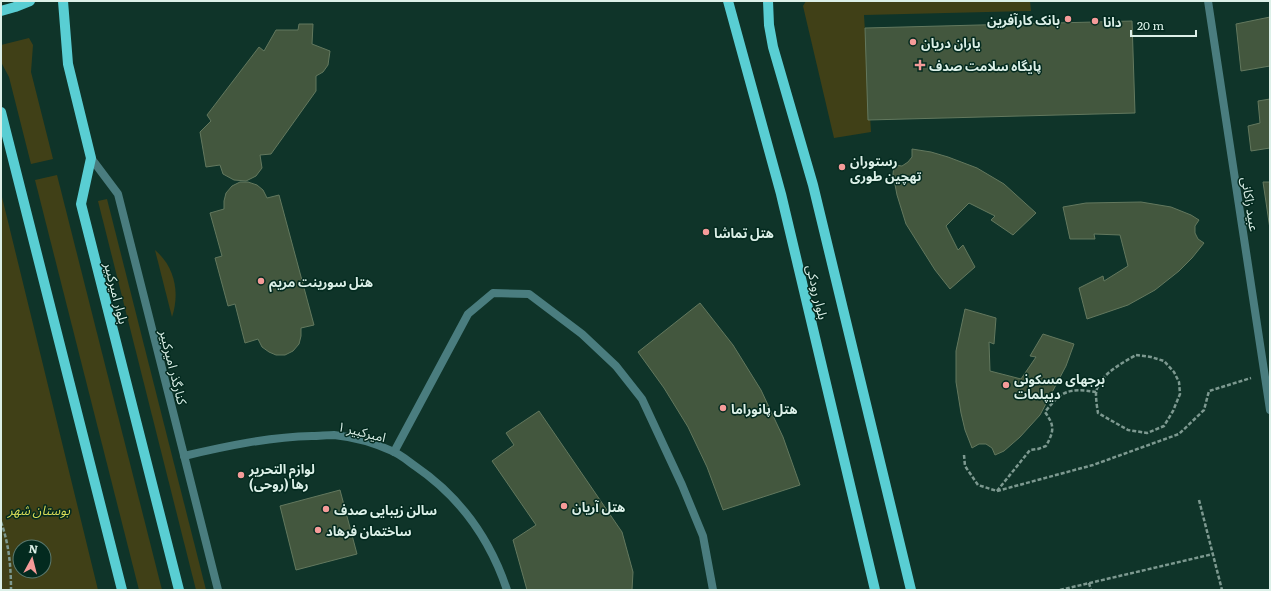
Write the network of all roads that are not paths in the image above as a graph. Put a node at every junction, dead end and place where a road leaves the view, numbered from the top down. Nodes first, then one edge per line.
1 (30, 1) edge
2 (63, 1) edge
3 (728, 1) edge
4 (768, 1) edge
5 (1208, 1) edge
6 (1, 11) edge
7 (1, 112) edge
8 (4, 137) edge
9 (91, 158) junction
10 (1270, 410) edge
11 (394, 452) junction
12 (184, 456) junction
13 (122, 590) edge
14 (179, 590) edge
15 (218, 590) edge
16 (507, 590) edge
17 (713, 590) edge
18 (875, 590) edge
19 (912, 590) edge

1 - 6 main road
2 - 9 main road, بلوار امیرکبیر
3 - 18 main road, بلوار رودکی
4 - 19 main road, بلوار رودکی
5 - 10 street, عبید زاکانی
7 - 8 main road
8 - 13 main road
9 - 12 street, کنارگذر امیرکبیر
9 - 14 main road, بلوار امیرکبیر
11 - 12 street, امیرکبیر ۱
11 - 16 street, امیرکبیر ۱
11 - 17 street
12 - 15 street, کنارگذر امیرکبیر

